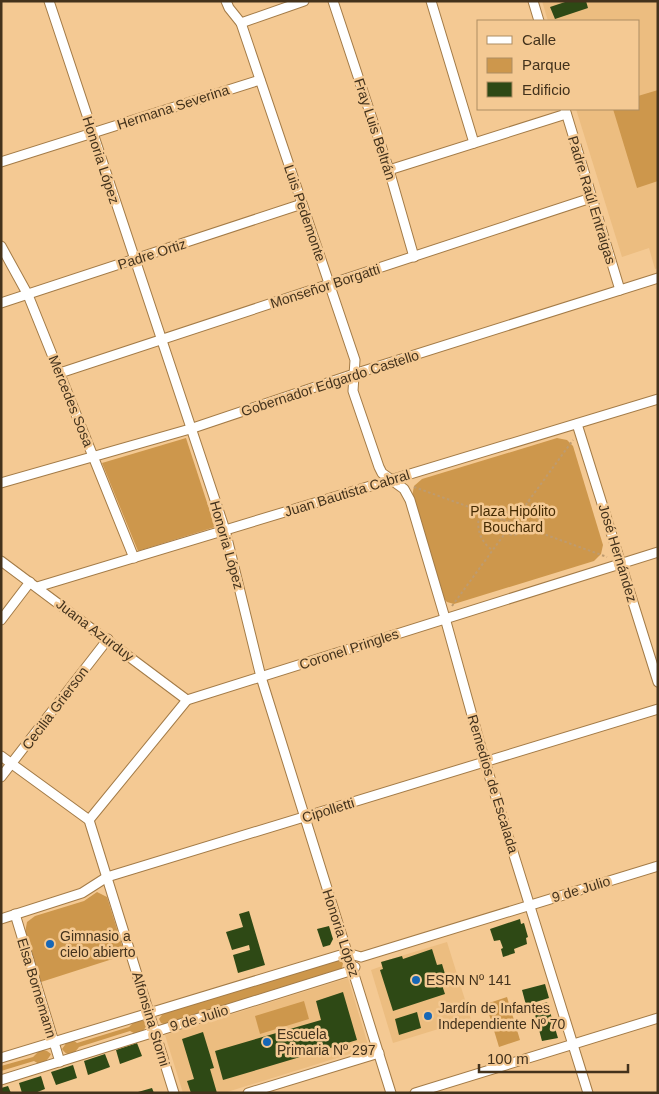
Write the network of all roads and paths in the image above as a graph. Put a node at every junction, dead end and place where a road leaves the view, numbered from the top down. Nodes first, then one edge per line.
1 (49, 1) edge
2 (226, 1) edge
3 (304, 1) edge
4 (333, 1) edge
5 (431, 1) edge
6 (533, 1) edge
7 (539, 20) edge
8 (240, 23) junction
9 (260, 80) junction
10 (565, 111) edge
11 (91, 133) junction
12 (474, 143) junction
13 (1, 162) edge
14 (389, 170) junction
15 (591, 198) junction
16 (302, 204) junction
17 (1, 246) edge
18 (414, 257) junction
19 (134, 260) junction
20 (658, 278) edge
21 (329, 283) junction
22 (620, 290) junction
23 (28, 295) junction
24 (1, 303) edge
25 (160, 340) junction
26 (60, 373) junction
27 (354, 374) junction
28 (658, 399) edge
29 (578, 427) junction
30 (190, 430) junction
31 (94, 458) junction
32 (393, 480) junction
33 (1, 483) edge
34 (413, 486) dead end
35 (528, 500) junction
36 (482, 511) junction
37 (519, 513) junction
38 (501, 518) junction
39 (512, 522) junction
40 (524, 527) junction
41 (224, 530) junction
42 (505, 532) junction
43 (538, 532) junction
44 (492, 550) junction
45 (658, 552) edge
46 (134, 558) junction
47 (1, 561) edge
48 (621, 563) junction
49 (33, 585) junction
50 (445, 617) junction
51 (1, 620) edge
52 (108, 639) junction
53 (261, 677) junction
54 (658, 682) edge
55 (187, 700) junction
56 (658, 709) edge
57 (1, 756) edge
58 (484, 762) junction
59 (12, 764) junction
60 (1, 777) edge
61 (304, 817) junction
62 (89, 820) junction
63 (658, 866) edge
64 (107, 876) junction
65 (530, 905) junction
66 (15, 914) junction
67 (1, 919) edge
68 (347, 953) junction
69 (361, 957) junction
70 (353, 970) junction
71 (149, 1013) junction
72 (658, 1018) edge
73 (155, 1032) junction
74 (54, 1042) junction
75 (573, 1044) junction
76 (379, 1053) junction
77 (1, 1058) edge
78 (60, 1062) junction
79 (1, 1080) edge
80 (174, 1093) edge
81 (248, 1093) edge
82 (391, 1093) edge
83 (415, 1093) edge
84 (588, 1093) edge

1 - 11 street, Honoria López
2 - 8 street, Luis Pedemonte
3 - 8 street
4 - 14 street, Fray Luis Beltrán
5 - 12 street
6 - 7 street
8 - 9 street, Luis Pedemonte
9 - 11 street, Hermana Severina
9 - 16 street, Luis Pedemonte
10 - 12 street
10 - 15 street, Padre Raúl Entraigas
11 - 13 street, Hermana Severina
11 - 19 street, Honoria López
12 - 14 street
14 - 18 street, Fray Luis Beltrán
15 - 18 street, Monseñor Borgatti
15 - 22 street, Padre Raúl Entraigas
16 - 19 street, Padre Ortiz
16 - 21 street, Luis Pedemonte
17 - 23 street, Mercedes Sosa
18 - 21 street, Monseñor Borgatti
19 - 23 street, Padre Ortiz
19 - 25 street, Honoria López
20 - 22 street, Gobernador Edgardo Castello
21 - 25 street, Monseñor Borgatti
21 - 27 street, Luis Pedemonte
22 - 27 street, Gobernador Edgardo Castello
23 - 24 street, Padre Ortiz
23 - 26 street, Mercedes Sosa
25 - 26 street, Monseñor Borgatti
25 - 30 street, Honoria López
26 - 31 street, Mercedes Sosa
27 - 30 street, Gobernador Edgardo Castello
27 - 32 street, Luis Pedemonte
28 - 29 street, Juan Bautista Cabral
29 - 32 street, Juan Bautista Cabral
29 - 35 path
29 - 48 street, José Hernández
30 - 31 street, Gobernador Edgardo Castello
30 - 41 street, Honoria López
31 - 33 street, Gobernador Edgardo Castello
31 - 46 street, Mercedes Sosa
32 - 41 street, Juan Bautista Cabral
32 - 50 street, Remedios de Escalada
34 - 36 path
35 - 37 path
35 - 43 path
36 - 38 path
36 - 44 path
37 - 38 path
37 - 39 path
37 - 40 path
38 - 39 path
38 - 42 path
39 - 40 path
39 - 42 path
40 - 42 path
40 - 43 path
41 - 46 street, Juan Bautista Cabral
41 - 53 street, Honoria López
42 - 44 path
43 - 48 path
44 - 50 path
45 - 48 street, Coronel Pringles
46 - 49 street, Juan Bautista Cabral
47 - 49 street, Juana Azurduy
48 - 50 street, Coronel Pringles
48 - 54 street, José Hernández
49 - 51 street
49 - 52 street, Juana Azurduy
50 - 53 street, Coronel Pringles
50 - 58 street, Remedios de Escalada
52 - 55 street, Juana Azurduy
52 - 59 street, Cecilia Grierson
53 - 55 street, Coronel Pringles
53 - 61 street, Honoria López
55 - 62 street
56 - 58 street, Cipolletti
57 - 59 street
58 - 61 street, Cipolletti
58 - 65 street, Remedios de Escalada
59 - 60 street, Cecilia Grierson
59 - 62 street
61 - 64 street, Cipolletti
61 - 68 street, Honoria López
62 - 64 street, Alfonsina Storni
63 - 65 street, 9 de Julio
64 - 66 street, Cipolletti
64 - 71 street, Alfonsina Storni
65 - 69 street, 9 de Julio
65 - 75 street, Remedios de Escalada
66 - 67 street, Cipolletti
66 - 74 street, Elsa Bornemann
68 - 69 street
68 - 70 street, Honoria López
68 - 71 street, 9 de Julio
69 - 70 street
70 - 73 street, 9 de Julio
70 - 76 street, Honoria López
71 - 73 street, Alfonsina Storni
71 - 74 street, 9 de Julio
72 - 75 street
73 - 78 street, 9 de Julio
73 - 80 street, Alfonsina Storni
74 - 77 street, 9 de Julio
74 - 78 street, Elsa Bornemann
75 - 83 street
75 - 84 street, Remedios de Escalada
76 - 81 street
76 - 82 street, Honoria López
78 - 79 street, 9 de Julio

